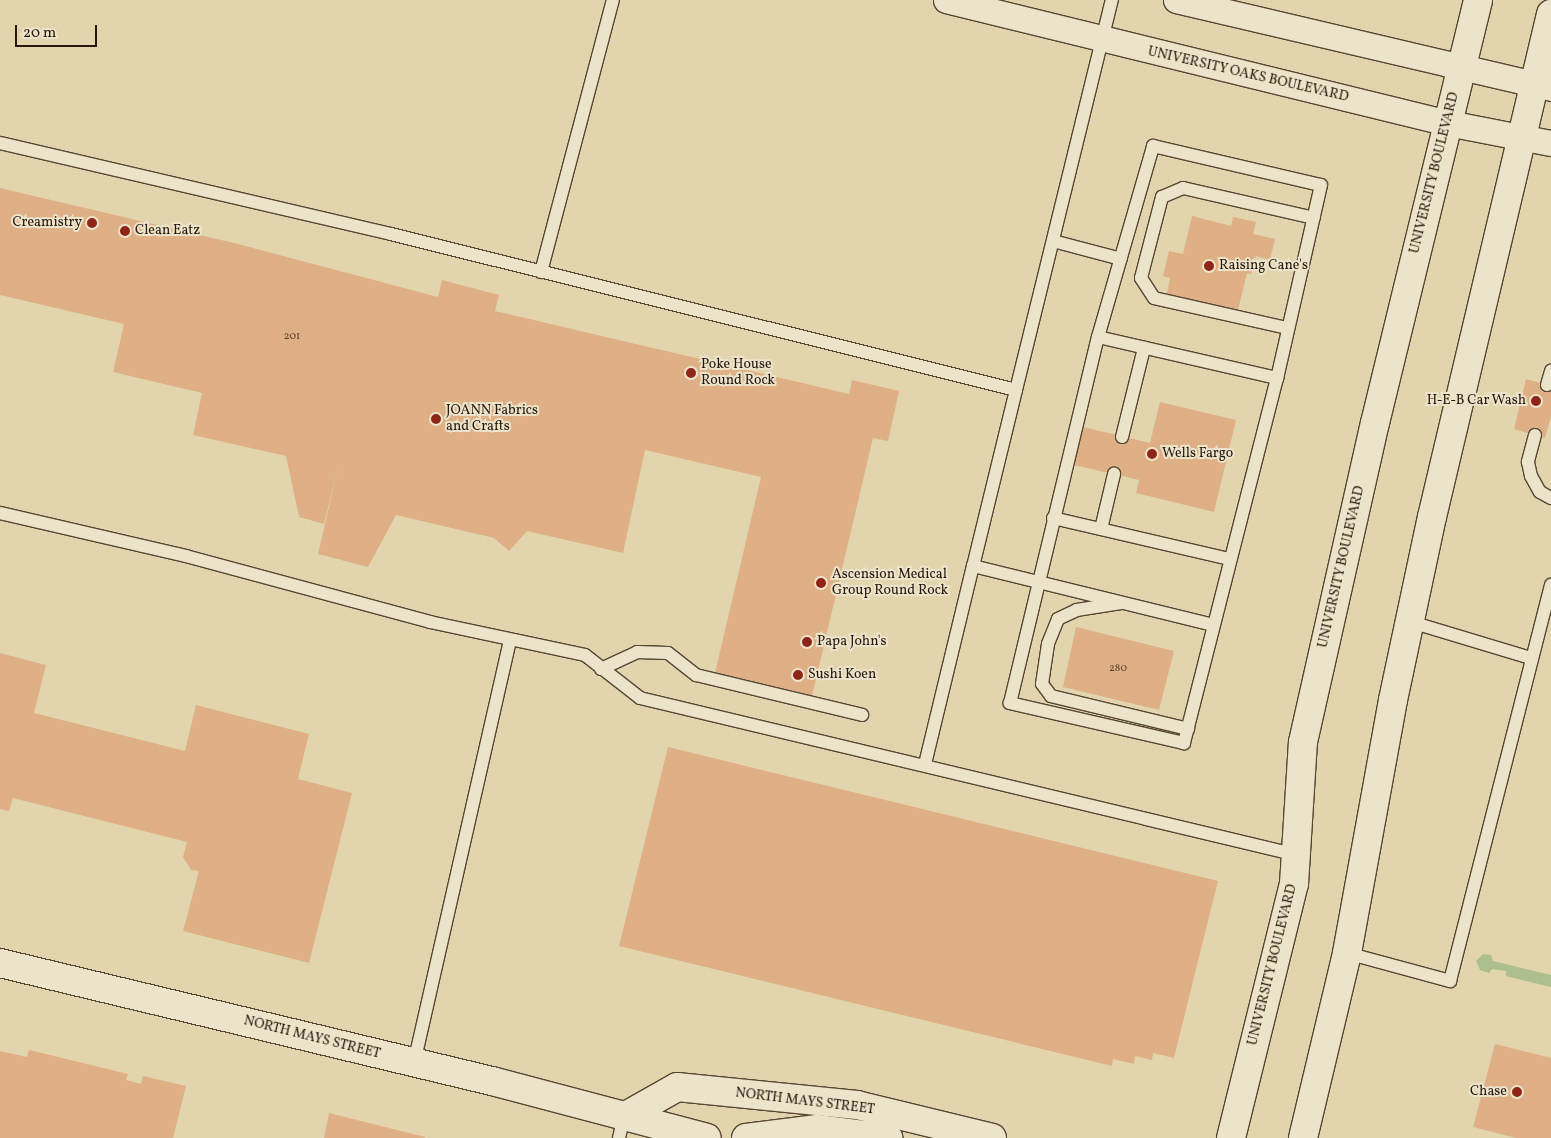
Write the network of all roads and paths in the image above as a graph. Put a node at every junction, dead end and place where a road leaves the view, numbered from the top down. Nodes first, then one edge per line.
1 (613, 0) edge
2 (946, 0) edge
3 (1112, 0) edge
4 (1176, 0) edge
5 (1478, 0) edge
6 (1551, 14) edge
7 (1102, 40) junction
8 (1461, 67) junction
9 (1543, 86) edge
10 (1448, 122) junction
11 (1521, 136) junction
12 (0, 143) edge
13 (1551, 144) edge
14 (1314, 218) junction
15 (1053, 241) junction
16 (1122, 259) junction
17 (541, 272) junction
18 (1287, 328) junction
19 (1098, 337) junction
20 (1144, 348) junction
21 (1551, 371) edge
22 (1277, 378) junction
23 (1548, 385) dead end
24 (1016, 390) junction
25 (1535, 435) dead end
26 (1122, 436) dead end
27 (1114, 474) dead end
28 (1551, 498) edge
29 (0, 513) edge
30 (1053, 518) junction
31 (1101, 529) junction
32 (1228, 559) junction
33 (973, 566) junction
34 (1037, 580) junction
35 (1551, 585) edge
36 (1126, 602) junction
37 (1411, 622) junction
38 (1213, 625) junction
39 (510, 641) junction
40 (1531, 658) junction
41 (601, 669) junction
42 (862, 715) dead end
43 (1188, 729) junction
44 (925, 764) junction
45 (1297, 855) junction
46 (1347, 953) junction
47 (0, 963) edge
48 (414, 1063) junction
49 (621, 1128) edge
50 (707, 1138) edge
51 (746, 1138) edge
52 (888, 1138) edge
53 (992, 1138) edge
54 (1231, 1138) edge
55 (1303, 1138) edge

1 - 17 lane
2 - 7 street, UNIVERSITY OAKS BOULEVARD
3 - 7 lane
4 - 8 street
5 - 8 main road, UNIVERSITY BOULEVARD
6 - 9 main road
7 - 10 street, UNIVERSITY OAKS BOULEVARD
7 - 15 lane
8 - 9 street
8 - 10 main road, UNIVERSITY BOULEVARD
9 - 11 main road
10 - 11 street, UNIVERSITY OAKS BOULEVARD
10 - 45 main road, UNIVERSITY BOULEVARD
11 - 13 street, UNIVERSITY OAKS BOULEVARD
11 - 37 main road
12 - 17 lane
14 - 16 lane
14 - 18 lane
14 - 18 lane
15 - 16 lane
15 - 24 lane
16 - 19 lane
17 - 24 lane
18 - 22 lane
19 - 20 lane
19 - 30 lane
20 - 22 lane
20 - 26 lane
21 - 23 lane
22 - 32 lane
24 - 33 lane
25 - 28 lane
27 - 31 lane
29 - 39 lane
30 - 31 lane
30 - 34 lane
31 - 32 lane
32 - 38 lane
33 - 34 lane
33 - 44 lane
34 - 36 lane
34 - 43 lane
35 - 40 lane
36 - 38 lane
36 - 43 lane
37 - 40 lane
37 - 46 main road
38 - 43 lane
39 - 41 lane
39 - 48 lane
40 - 46 lane
41 - 42 lane
41 - 44 lane
44 - 45 lane
45 - 54 main road, UNIVERSITY BOULEVARD
46 - 55 main road
47 - 48 main road, NORTH MAYS STREET
48 - 49 main road, NORTH MAYS STREET
49 - 50 main road, NORTH MAYS STREET
49 - 53 main road, NORTH MAYS STREET
51 - 52 main road, NORTH MAYS STREET

